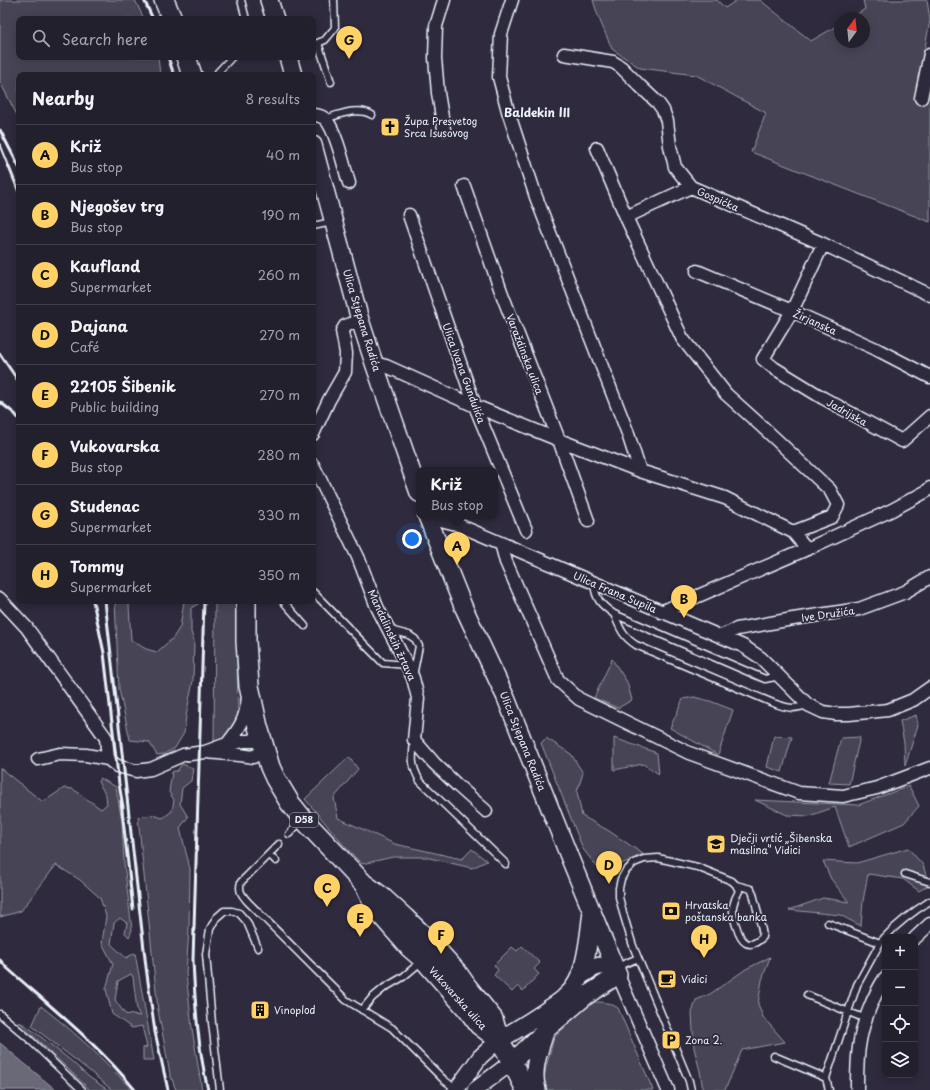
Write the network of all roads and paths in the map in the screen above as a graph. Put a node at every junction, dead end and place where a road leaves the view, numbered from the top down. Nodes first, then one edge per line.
1 (164, 0) edge
2 (241, 0) edge
3 (269, 0) edge
4 (334, 0) edge
5 (444, 0) edge
6 (512, 0) edge
7 (171, 16) edge
8 (245, 16) edge
9 (274, 16) edge
10 (316, 44) edge
11 (564, 54) dead end
12 (930, 54) edge
13 (187, 60) edge
14 (229, 60) edge
15 (289, 60) edge
16 (191, 72) edge
17 (218, 72) edge
18 (292, 72) edge
19 (331, 82) dead end
20 (921, 98) dead end
21 (316, 115) edge
22 (372, 115) dead end
23 (325, 119) junction
24 (444, 129) dead end
25 (597, 148) dead end
26 (316, 156) edge
27 (349, 184) dead end
28 (464, 186) dead end
29 (691, 187) junction
30 (409, 215) dead end
31 (626, 217) junction
32 (334, 222) junction
33 (316, 225) edge
34 (823, 244) junction
35 (697, 271) dead end
36 (930, 296) edge
37 (792, 311) junction
38 (360, 320) junction
39 (374, 363) junction
40 (930, 377) edge
41 (475, 406) junction
42 (930, 416) edge
43 (316, 428) edge
44 (559, 440) junction
45 (316, 471) edge
46 (640, 471) junction
47 (416, 483) edge
48 (930, 488) edge
49 (428, 519) edge
50 (437, 519) edge
51 (588, 521) dead end
52 (526, 530) dead end
53 (793, 532) junction
54 (501, 543) junction
55 (807, 548) junction
56 (930, 577) edge
57 (594, 583) junction
58 (316, 595) edge
59 (0, 599) edge
60 (246, 604) edge
61 (286, 604) edge
62 (662, 612) junction
63 (614, 614) junction
64 (305, 626) dead end
65 (389, 630) junction
66 (720, 636) junction
67 (407, 665) junction
68 (780, 676) junction
69 (413, 678) junction
70 (249, 686) junction
71 (930, 688) edge
72 (808, 705) junction
73 (414, 740) junction
74 (227, 744) junction
75 (263, 746) junction
76 (205, 752) junction
77 (38, 759) dead end
78 (108, 759) junction
79 (930, 768) edge
80 (486, 811) dead end
81 (303, 819) junction
82 (289, 834) dead end
83 (279, 844) dead end
84 (269, 854) junction
85 (276, 861) dead end
86 (506, 864) dead end
87 (905, 874) dead end
88 (930, 882) edge
89 (364, 884) junction
90 (736, 885) junction
91 (930, 901) edge
92 (592, 912) junction
93 (828, 923) dead end
94 (930, 924) edge
95 (888, 934) edge
96 (918, 935) edge
97 (880, 942) joint
98 (258, 948) dead end
99 (638, 958) junction
100 (424, 960) junction
101 (617, 971) junction
102 (580, 976) junction
103 (882, 983) edge
104 (807, 995) dead end
105 (362, 1010) junction
106 (849, 1012) junction
107 (0, 1015) edge
108 (866, 1019) junction
109 (546, 1030) junction
110 (499, 1040) junction
111 (774, 1056) dead end
112 (512, 1062) junction
113 (826, 1078) junction
114 (82, 1090) edge
115 (220, 1090) edge
116 (457, 1090) edge
117 (474, 1090) edge
118 (526, 1090) edge
119 (537, 1090) edge
120 (668, 1090) edge
121 (691, 1090) edge
122 (828, 1090) edge
123 (857, 1090) edge

1 - 7 main road
2 - 8 lane
3 - 9 main road
4 - 10 lane
5 - 24 street
6 - 46 street
10 - 19 lane
11 - 29 street, Gospićka
12 - 20 street
13 - 16 main road
14 - 17 lane
15 - 18 main road
21 - 23 street
22 - 23 lane
23 - 27 street
25 - 31 street
26 - 32 main road, Ulica Stjepana Radića
28 - 44 street, Varaždinska ulica
29 - 31 street
29 - 34 street, Gospićka
30 - 41 street, Ulica Ivana Gundulića
31 - 53 street
32 - 33 lane
32 - 38 main road, Ulica Stjepana Radića
34 - 36 street, Gospićka
34 - 37 street
35 - 37 street, Žirjanska
37 - 40 street, Žirjanska
37 - 42 street, Jadrijska
38 - 39 main road, Ulica Stjepana Radića
38 - 43 street
39 - 41 street
39 - 47 main road, Ulica Stjepana Radića
41 - 44 street
41 - 52 street, Ulica Ivana Gundulića
44 - 46 street
44 - 51 street, Varaždinska ulica
45 - 65 street, Mandalinskih žrtava
46 - 53 street
48 - 55 street, Ulica Frana Supila
49 - 92 main road, Ulica Stjepana Radića
50 - 54 street, Ulica Frana Supila
53 - 55 street
54 - 57 street, Ulica Frana Supila
54 - 79 street
55 - 62 street, Ulica Frana Supila
56 - 66 street, Ive Družića
57 - 62 street, Ulica Frana Supila
57 - 63 lane
58 - 67 lane
59 - 78 street
60 - 70 main road, Vukovarska ulica / D58
61 - 64 lane
62 - 66 street
63 - 68 lane
63 - 72 lane
65 - 67 street, Mandalinskih žrtava
65 - 69 lane
66 - 68 street
67 - 69 street, Mandalinskih žrtava
68 - 72 street
69 - 73 street, Mandalinskih žrtava
70 - 74 street
70 - 75 main road, Vukovarska ulica / D58
71 - 72 street
73 - 80 street
73 - 86 lane
74 - 75 street
74 - 76 street
75 - 76 street
75 - 81 main road, Vukovarska ulica / D58
76 - 78 street
77 - 78 street
81 - 82 lane
81 - 89 main road, Vukovarska ulica / D58
83 - 84 lane
84 - 85 lane
84 - 105 lane
87 - 88 lane
89 - 100 main road, Vukovarska ulica / D58
89 - 110 main road, Vukovarska ulica / D58
90 - 90 lane
90 - 99 lane
91 - 95 lane
92 - 101 main road, Ulica Stjepana Radića
92 - 102 main road
93 - 97 lane
94 - 96 street
97 - 106 lane
98 - 115 lane
99 - 101 lane
99 - 121 lane
100 - 105 lane
100 - 110 main road, Vukovarska ulica / D58
101 - 102 main road
101 - 109 main road
101 - 120 street, Ulica Stjepana Radića
102 - 110 main road
103 - 108 street
104 - 106 lane
105 - 116 lane
106 - 108 lane
106 - 113 lane
107 - 114 lane
108 - 123 street
109 - 112 main road
109 - 119 main road
110 - 112 main road, D58
110 - 116 street
111 - 113 lane
112 - 117 street
112 - 118 main road, D58
113 - 122 lane

